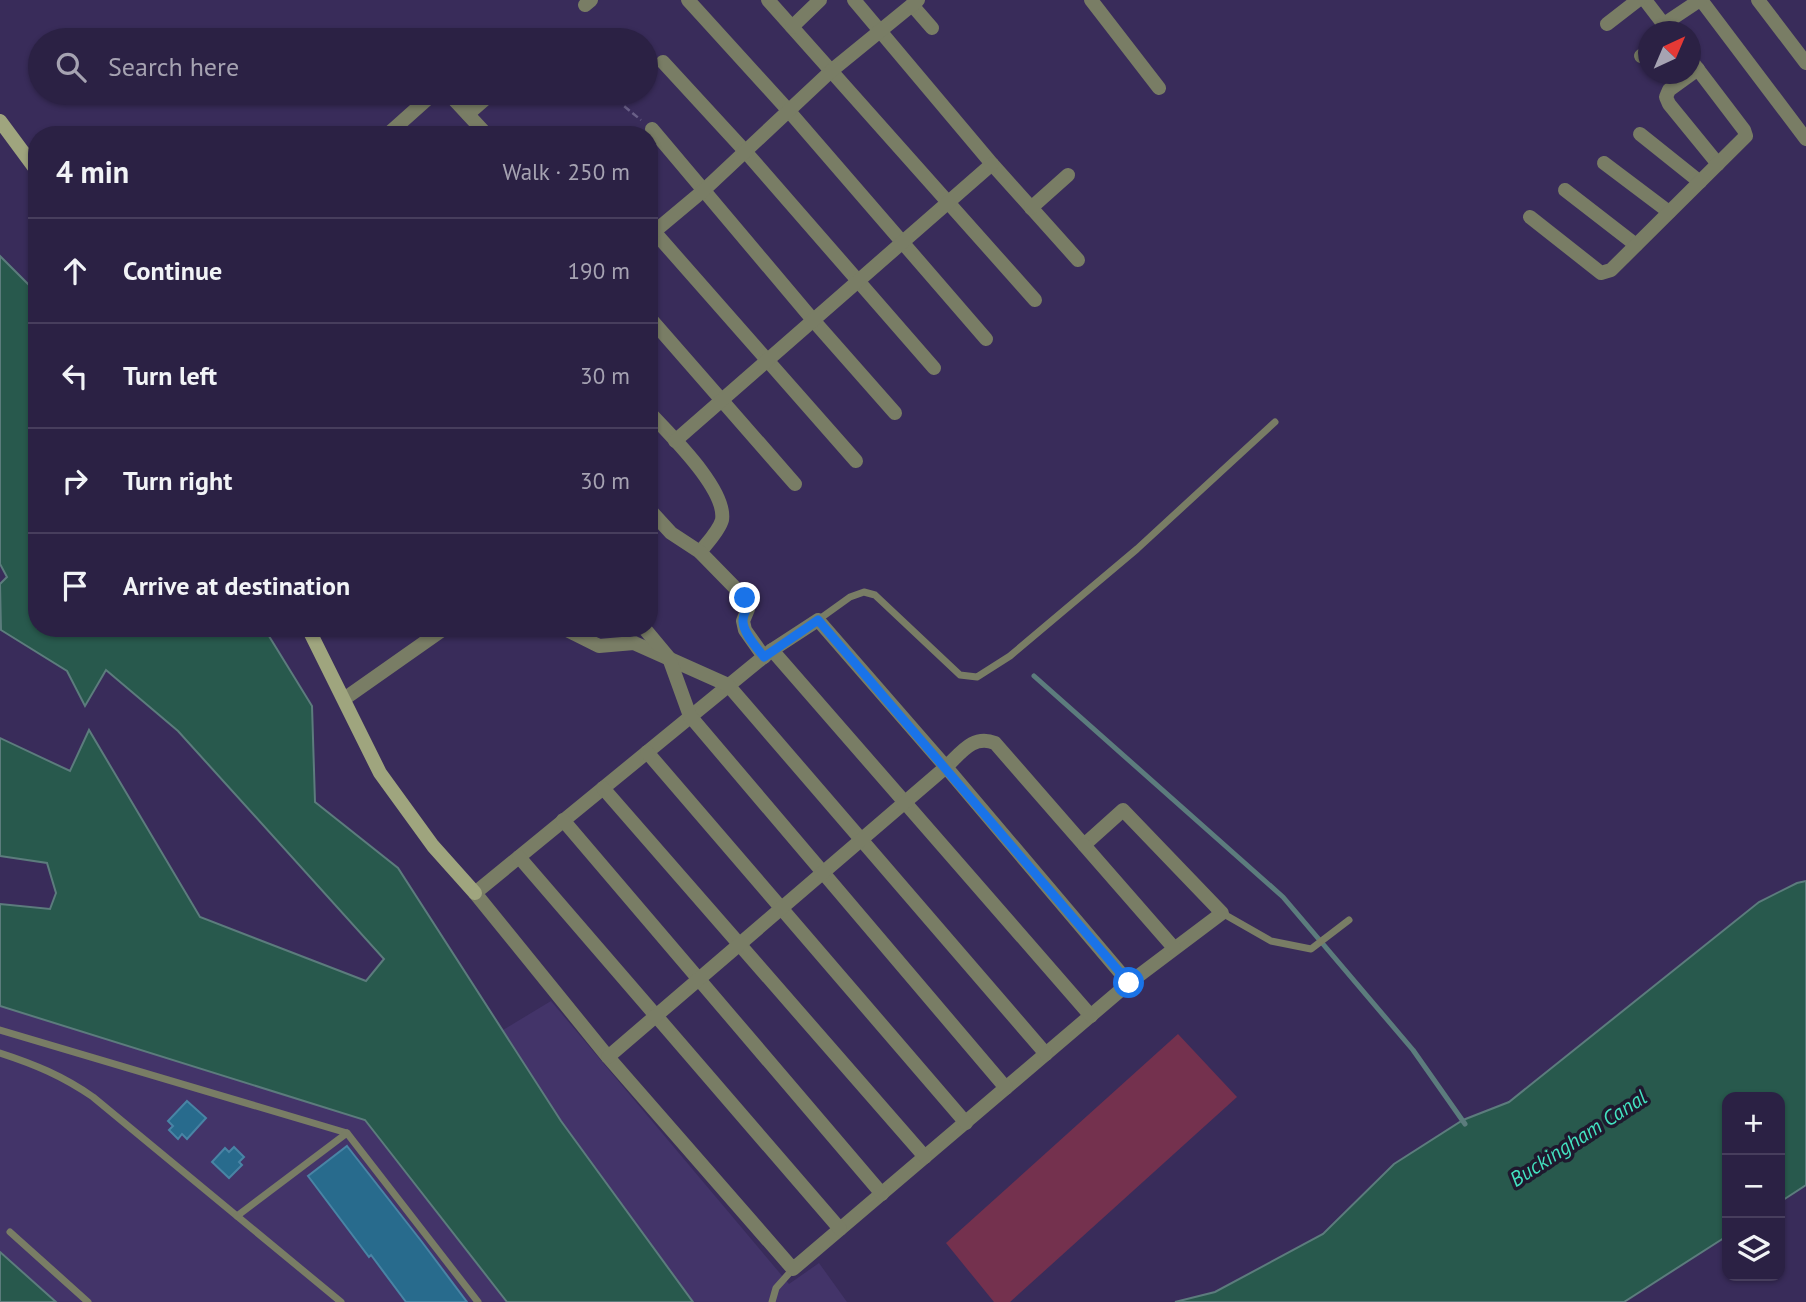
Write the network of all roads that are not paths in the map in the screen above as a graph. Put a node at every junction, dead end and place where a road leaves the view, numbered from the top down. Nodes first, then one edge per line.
1 (688, 0) edge
2 (768, 0) edge
3 (820, 0) edge
4 (854, 0) edge
5 (1091, 0) edge
6 (1638, 0) edge
7 (1646, 0) edge
8 (1700, 0) edge
9 (1759, 0) edge
10 (915, 3) edge
11 (1662, 21) edge
12 (1675, 21) edge
13 (1606, 24) dead end
14 (792, 27) junction
15 (932, 28) dead end
16 (881, 30) junction
17 (663, 62) dead end
18 (1806, 63) edge
19 (831, 71) junction
20 (1701, 73) edge
21 (1676, 84) edge
22 (1159, 88) dead end
23 (422, 105) edge
24 (459, 105) edge
25 (478, 105) edge
26 (788, 110) junction
27 (468, 114) junction
28 (0, 121) edge
29 (401, 126) edge
30 (479, 126) edge
31 (1640, 134) dead end
32 (658, 137) edge
33 (1806, 139) edge
34 (744, 150) junction
35 (28, 160) edge
36 (1604, 163) dead end
37 (992, 164) junction
38 (1718, 164) junction
39 (1068, 176) dead end
40 (1700, 182) junction
41 (704, 190) junction
42 (1565, 190) dead end
43 (948, 202) junction
44 (1031, 208) junction
45 (1669, 212) junction
46 (1530, 217) dead end
47 (658, 226) edge
48 (658, 239) edge
49 (903, 242) junction
50 (1636, 246) junction
51 (1078, 260) dead end
52 (859, 280) junction
53 (1035, 300) dead end
54 (813, 320) junction
55 (658, 327) edge
56 (986, 339) dead end
57 (767, 360) junction
58 (934, 368) dead end
59 (722, 400) junction
60 (895, 413) dead end
61 (658, 422) edge
62 (1275, 422) dead end
63 (675, 441) junction
64 (856, 461) dead end
65 (795, 484) dead end
66 (658, 519) edge
67 (700, 552) junction
68 (818, 620) junction
69 (313, 637) edge
70 (432, 637) edge
71 (581, 637) edge
72 (651, 637) edge
73 (768, 653) junction
74 (668, 658) junction
75 (728, 685) junction
76 (344, 699) junction
77 (690, 716) junction
78 (647, 752) junction
79 (946, 767) junction
80 (603, 788) junction
81 (904, 802) junction
82 (563, 820) junction
83 (861, 839) junction
84 (1084, 845) junction
85 (519, 857) junction
86 (823, 872) junction
87 (475, 892) junction
88 (781, 908) junction
89 (1222, 912) junction
90 (1349, 920) dead end
91 (739, 944) junction
92 (1174, 948) junction
93 (698, 980) junction
94 (1129, 983) junction
95 (656, 1015) junction
96 (1091, 1016) junction
97 (0, 1030) edge
98 (0, 1053) edge
99 (1046, 1054) junction
100 (608, 1057) junction
101 (1006, 1088) junction
102 (966, 1123) junction
103 (347, 1133) junction
104 (925, 1157) junction
105 (882, 1194) junction
106 (237, 1216) junction
107 (840, 1229) junction
108 (9, 1232) dead end
109 (793, 1269) junction
110 (88, 1302) edge
111 (341, 1302) edge
112 (478, 1302) edge
113 (772, 1302) edge

1 - 26 street
2 - 14 street
3 - 14 street
4 - 16 street
5 - 22 street
6 - 13 street
7 - 11 street
8 - 12 street
8 - 33 street
9 - 18 street
10 - 15 street
10 - 16 street
14 - 19 street
16 - 19 street
16 - 37 street
17 - 34 street
19 - 26 street
19 - 43 street
20 - 38 street
21 - 38 street
23 - 29 street
24 - 27 street
25 - 27 street
26 - 34 street
26 - 49 street
27 - 30 street
28 - 35 street
31 - 40 street
32 - 41 street
34 - 41 street
34 - 52 street
36 - 45 street
37 - 43 street
37 - 44 street
38 - 40 street
39 - 44 street
40 - 45 street
41 - 47 street
41 - 54 street
42 - 50 street
43 - 49 street
43 - 53 street
44 - 51 street
45 - 50 street
46 - 50 street
48 - 57 street
49 - 52 street
49 - 56 street
52 - 54 street
52 - 58 street
54 - 57 street
54 - 60 street
55 - 59 street
57 - 59 street
57 - 64 street
59 - 63 street
59 - 65 street
61 - 63 street
62 - 68 lane
63 - 67 street
66 - 67 street
67 - 73 street
68 - 73 street
68 - 79 street
69 - 76 street
70 - 76 street
71 - 74 street
72 - 74 street
73 - 75 street
73 - 81 street
74 - 75 street
74 - 77 street
75 - 77 street
75 - 83 street
76 - 87 street
77 - 78 street
77 - 86 street
78 - 80 street
78 - 88 street
79 - 81 street
79 - 84 street
79 - 94 street
80 - 82 street
80 - 91 street
81 - 83 street
81 - 96 street
82 - 85 street
82 - 93 street
83 - 86 street
83 - 99 street
84 - 89 street
84 - 92 street
85 - 87 street
85 - 95 street
86 - 88 street
86 - 101 street
87 - 100 street
88 - 91 street
88 - 102 street
89 - 90 lane
89 - 92 street
91 - 93 street
91 - 104 street
92 - 94 street
93 - 95 street
93 - 105 street
94 - 96 street
95 - 100 street
95 - 107 street
96 - 99 street
97 - 103 lane
98 - 106 lane
99 - 101 street
100 - 109 street
101 - 102 street
102 - 104 street
103 - 106 lane
103 - 112 lane
104 - 105 street
105 - 107 street
106 - 111 lane
107 - 109 street
108 - 110 lane
109 - 113 lane

